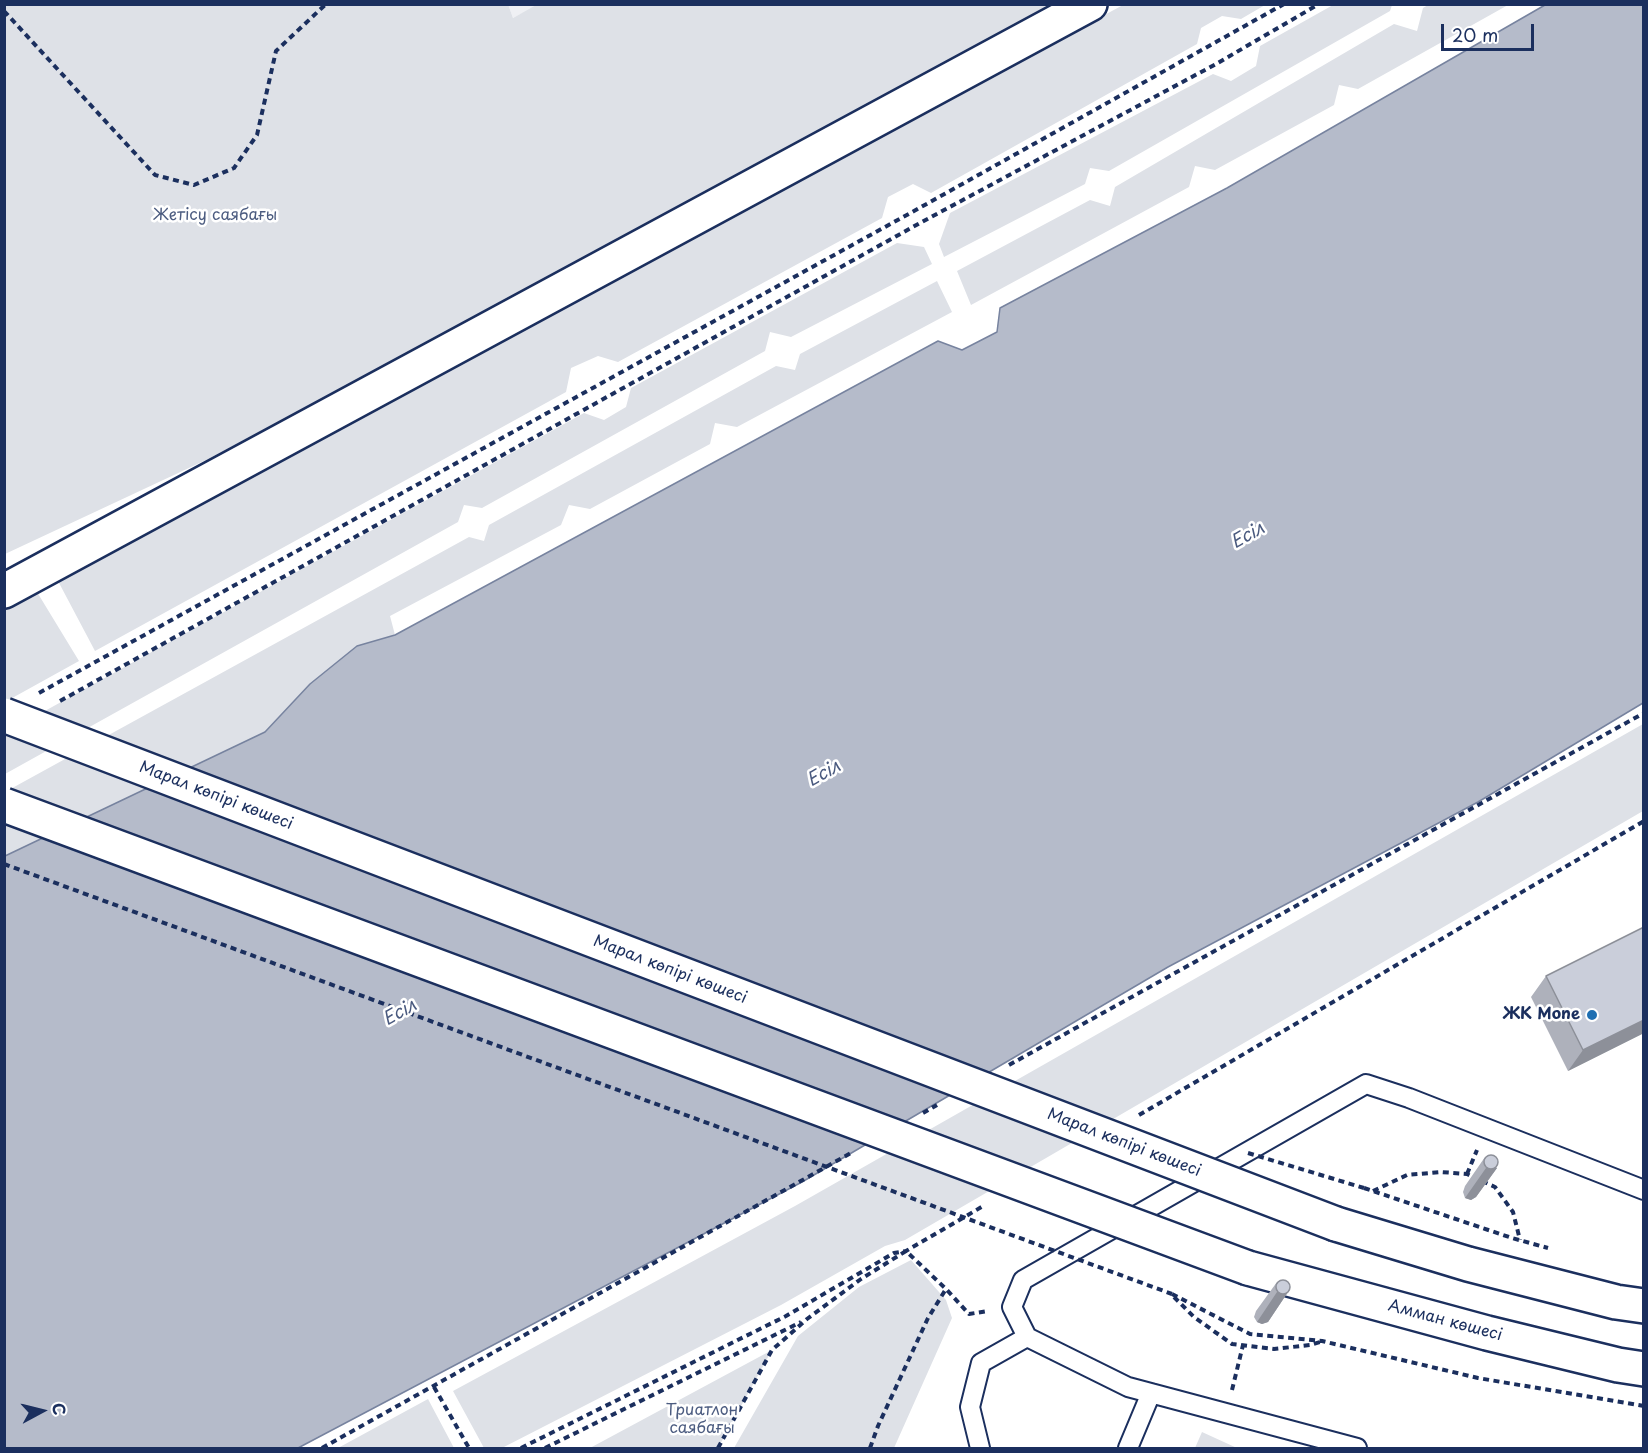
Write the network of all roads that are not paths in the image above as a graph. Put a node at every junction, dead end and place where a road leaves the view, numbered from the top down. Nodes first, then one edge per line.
1 (1090, 4) edge
2 (4, 591) edge
3 (4, 715) edge
4 (4, 805) edge
5 (1644, 1190) edge
6 (1644, 1306) edge
7 (1027, 1337) junction
8 (1644, 1369) edge
9 (1151, 1393) junction
10 (980, 1449) edge
11 (1128, 1449) edge
12 (1357, 1449) edge

1 - 2 main road
3 - 6 main road, Марал көпірі көшесі, bridge
4 - 8 main road, Амман көшесі, bridge
5 - 7 lane
7 - 9 lane
7 - 10 lane
9 - 11 lane
9 - 12 lane

